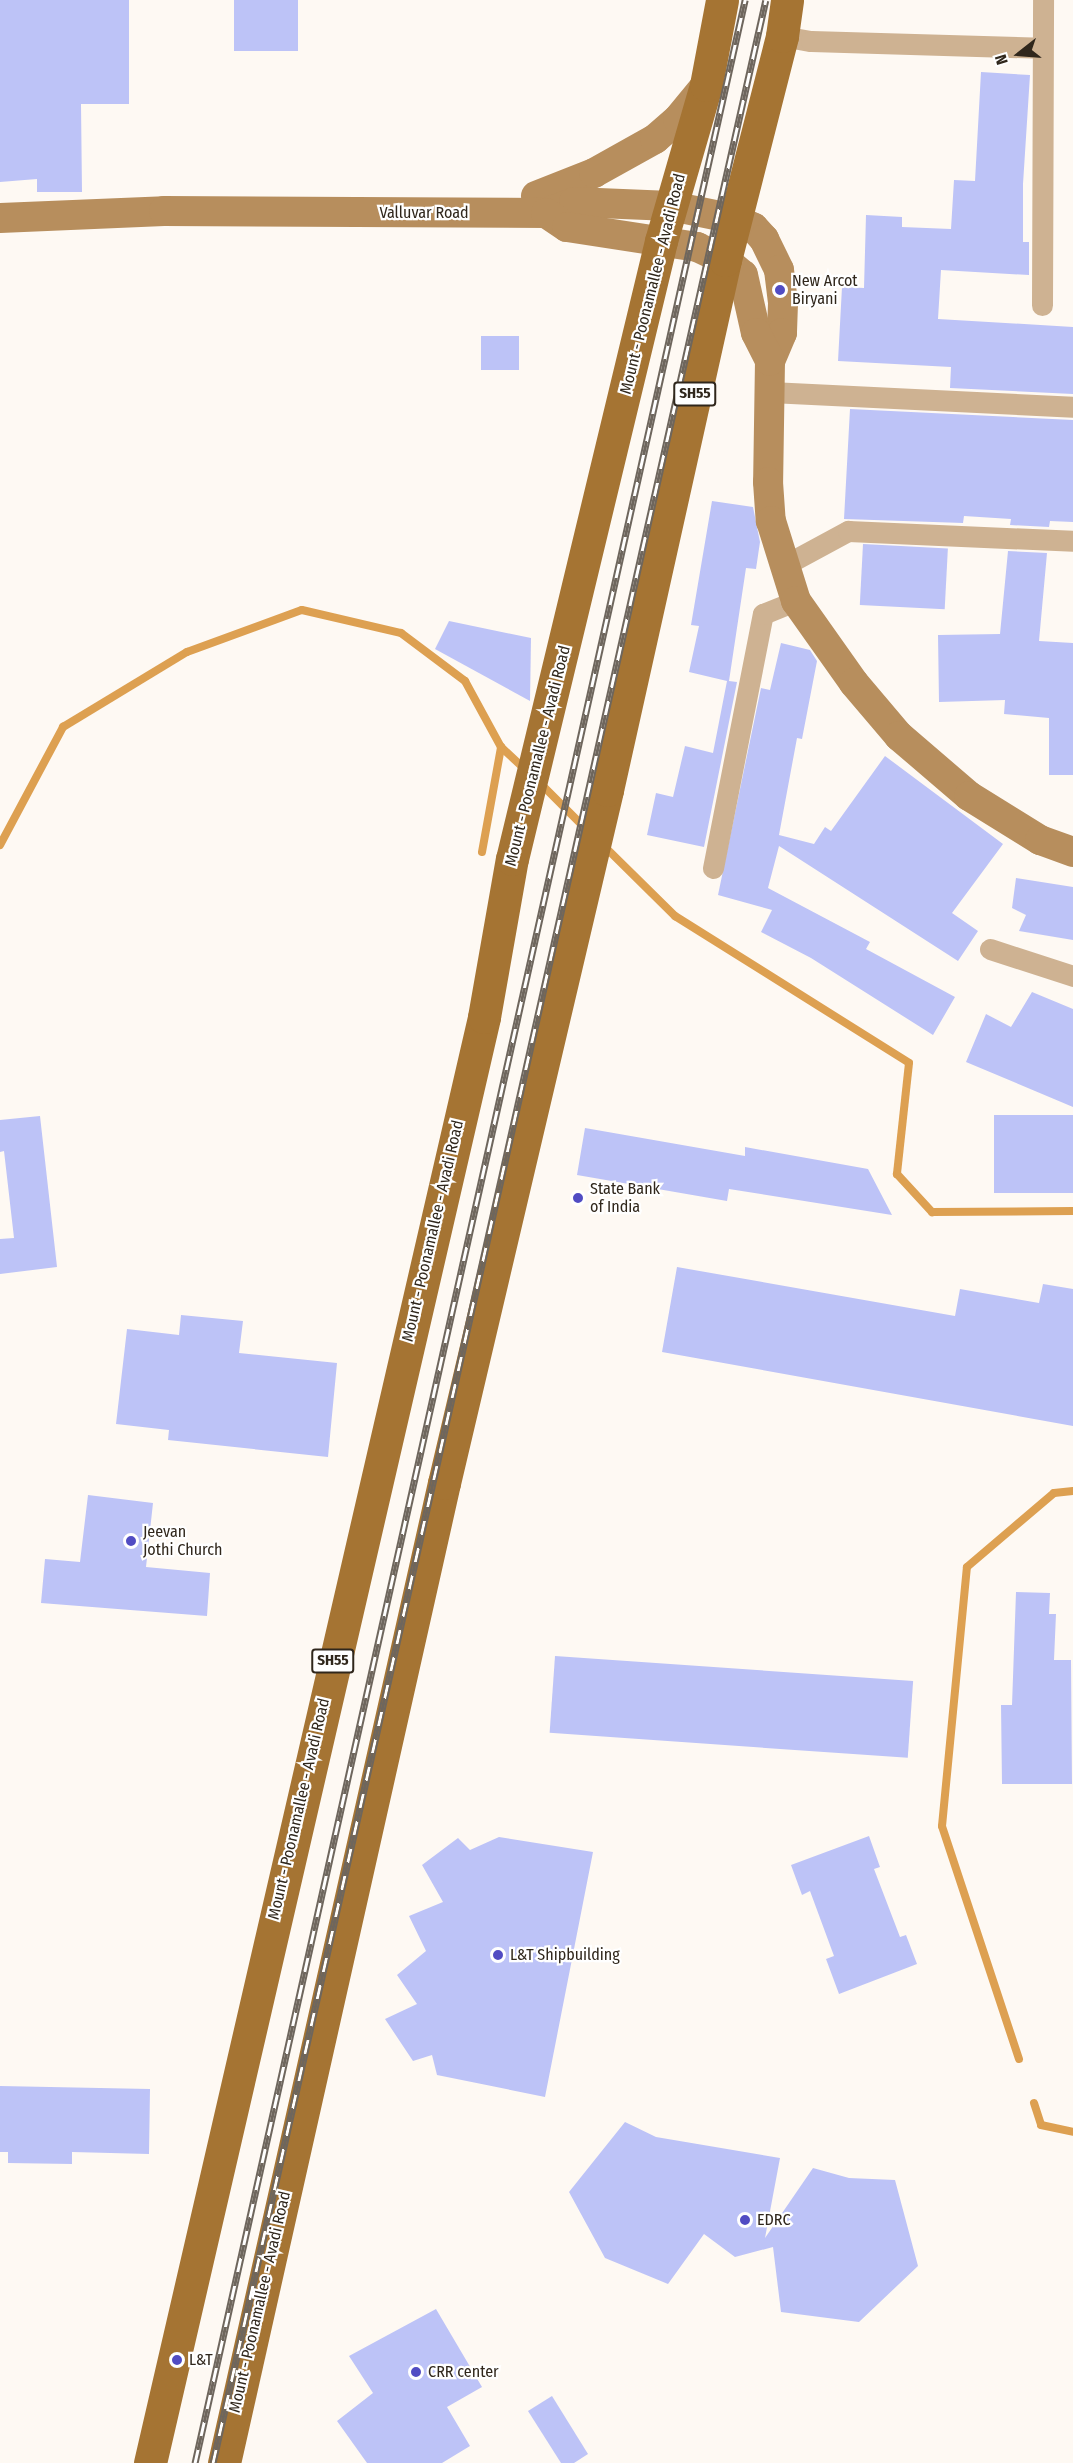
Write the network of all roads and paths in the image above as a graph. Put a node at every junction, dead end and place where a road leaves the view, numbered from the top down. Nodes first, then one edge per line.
1 (722, 0) edge
2 (787, 0) edge
3 (1042, 0) edge
4 (782, 36) junction
5 (1041, 48) junction
6 (706, 85) junction
7 (671, 206) junction
8 (494, 213) junction
9 (546, 213) junction
10 (0, 218) edge
11 (735, 219) junction
12 (661, 241) junction
13 (725, 260) junction
14 (1042, 305) dead end
15 (770, 361) junction
16 (770, 392) junction
17 (1073, 407) edge
18 (1073, 541) edge
19 (785, 566) junction
20 (796, 601) junction
21 (1073, 852) edge
22 (713, 868) dead end
23 (990, 949) dead end
24 (1073, 976) edge
25 (150, 2463) edge
26 (224, 2463) edge

1 - 6 main road, Mount - Poonamallee - Avadi Road / SH55
2 - 4 main road, Mount - Poonamallee - Avadi Road / SH55
3 - 5 street
4 - 5 street
4 - 11 main road, Mount - Poonamallee - Avadi Road / SH55
5 - 14 street
6 - 7 main road, Mount - Poonamallee - Avadi Road / SH55
6 - 8 main road
7 - 9 main road
7 - 11 main road
7 - 12 main road, Mount - Poonamallee - Avadi Road / SH55
8 - 9 main road, Valluvar Road
8 - 10 main road, Valluvar Road
9 - 12 main road, Valluvar Road
11 - 13 main road, Mount - Poonamallee - Avadi Road / SH55
11 - 15 main road
12 - 13 main road, Valluvar Road
12 - 25 main road, Mount - Poonamallee - Avadi Road / SH55
13 - 15 main road, Valluvar Road
13 - 26 main road, Mount - Poonamallee - Avadi Road / SH55
15 - 16 main road
16 - 17 street
16 - 19 main road
18 - 19 street
19 - 20 main road
20 - 21 main road
20 - 22 street
23 - 24 street

